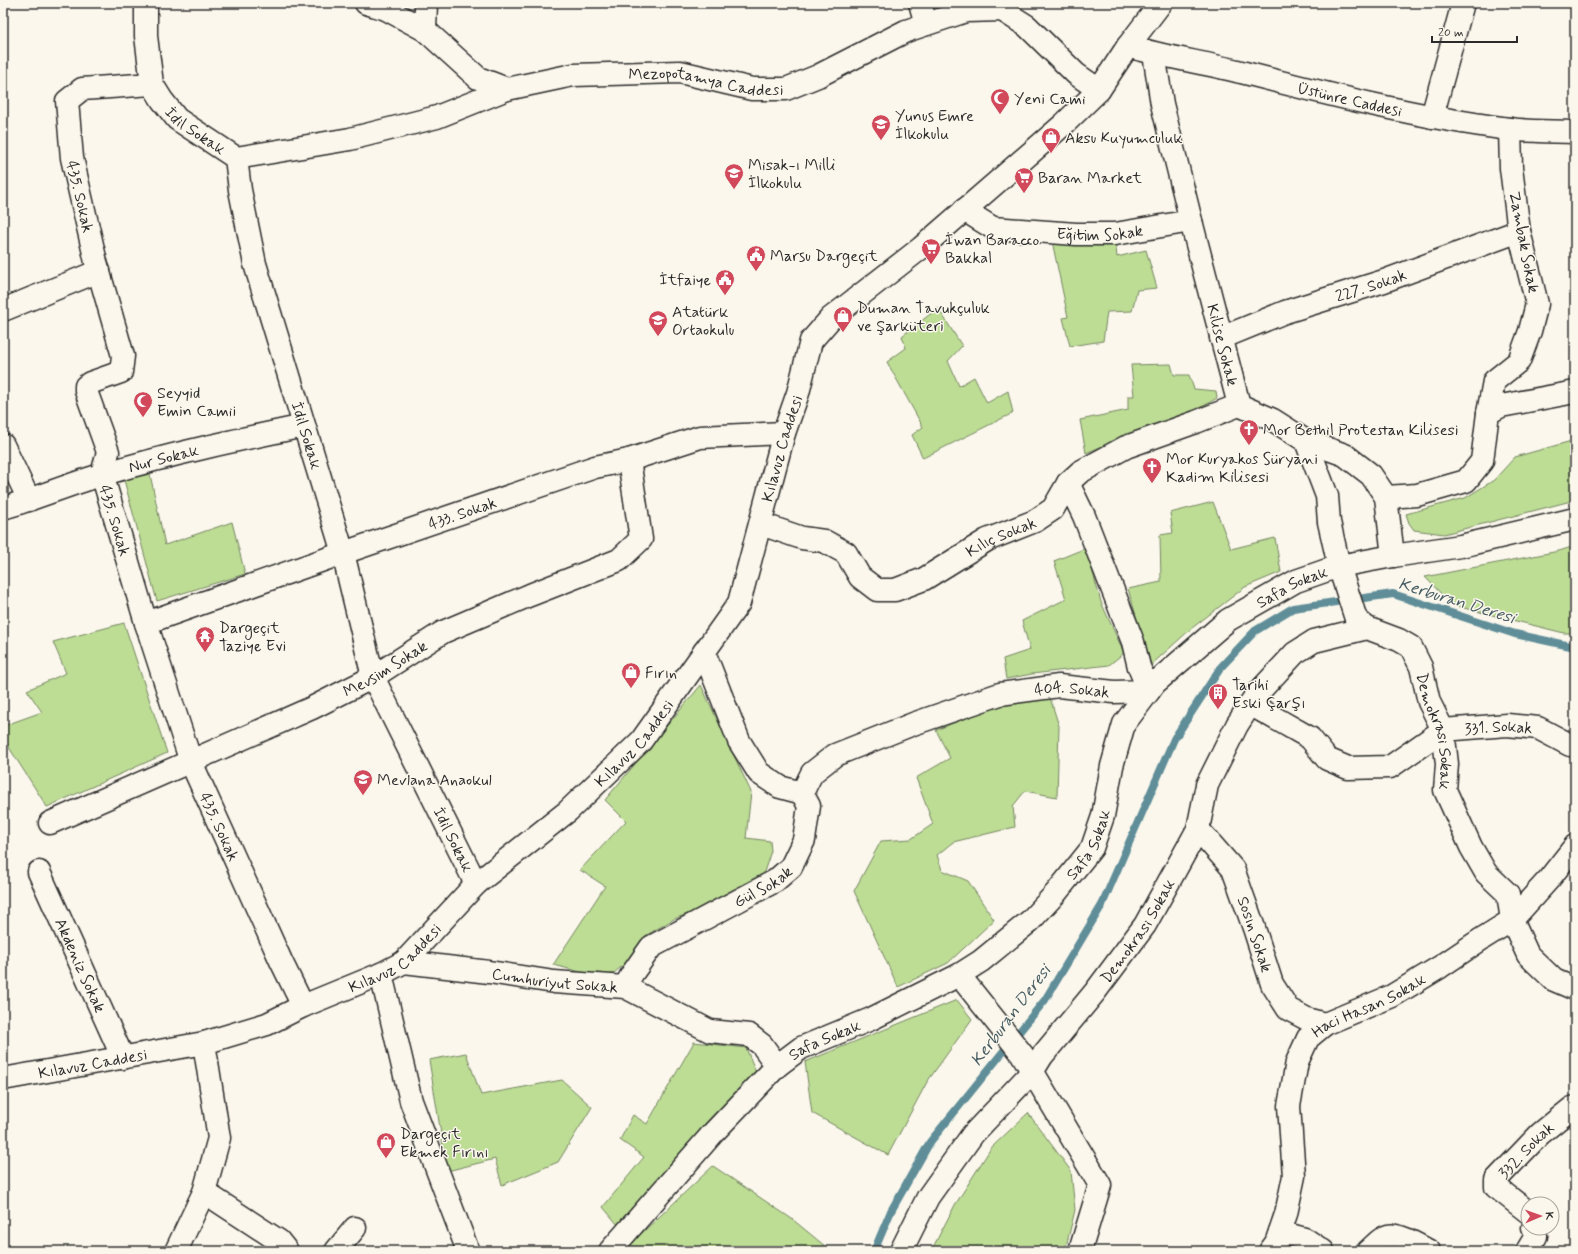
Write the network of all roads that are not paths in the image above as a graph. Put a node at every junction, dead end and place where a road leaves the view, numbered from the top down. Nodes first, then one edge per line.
1 (146, 3) edge
2 (366, 3) edge
3 (426, 3) edge
4 (920, 3) edge
5 (1161, 3) edge
6 (1463, 3) edge
7 (926, 24) junction
8 (425, 30) junction
9 (1128, 46) junction
10 (1154, 54) junction
11 (152, 84) junction
12 (508, 89) junction
13 (1099, 90) junction
14 (1432, 117) junction
15 (1510, 129) junction
16 (1575, 132) edge
17 (236, 158) junction
18 (964, 210) junction
19 (1190, 221) junction
20 (1519, 231) junction
21 (99, 271) junction
22 (3, 310) edge
23 (1221, 338) junction
24 (1575, 392) edge
25 (1239, 405) junction
26 (1488, 413) junction
27 (304, 426) junction
28 (784, 433) junction
29 (1306, 440) junction
30 (3, 444) edge
31 (629, 460) junction
32 (102, 474) junction
33 (1068, 483) junction
34 (1386, 497) junction
35 (29, 500) junction
36 (3, 508) edge
37 (1575, 519) edge
38 (761, 524) junction
39 (344, 553) junction
40 (1393, 556) junction
41 (1343, 575) junction
42 (146, 623) junction
43 (1362, 624) junction
44 (704, 652) junction
45 (373, 677) junction
46 (1149, 691) junction
47 (1250, 704) junction
48 (1443, 730) junction
49 (1575, 744) edge
50 (191, 762) junction
51 (802, 794) junction
52 (50, 824) dead end
53 (1198, 829) junction
54 (1575, 846) edge
55 (39, 872) dead end
56 (476, 884) junction
57 (1512, 920) junction
58 (404, 962) junction
59 (381, 974) junction
60 (959, 975) junction
61 (625, 987) junction
62 (1575, 989) edge
63 (303, 1006) junction
64 (1325, 1024) junction
65 (204, 1043) junction
66 (122, 1058) junction
67 (1027, 1063) junction
68 (777, 1066) junction
69 (3, 1079) edge
70 (1575, 1107) edge
71 (204, 1192) junction
72 (1520, 1206) edge
73 (355, 1228) dead end
74 (1536, 1236) edge
75 (1275, 1241) edge
76 (176, 1251) edge
77 (287, 1251) edge
78 (336, 1251) edge
79 (468, 1251) edge
80 (610, 1251) edge
81 (901, 1251) edge
82 (1080, 1251) edge
83 (1323, 1251) edge
84 (1368, 1251) edge
85 (1429, 1251) edge
86 (1527, 1251) edge

1 - 11 street, İdil Sokak
2 - 8 street
3 - 8 street
4 - 7 street
5 - 9 street, Kılavuz Caddesi
6 - 14 street
7 - 12 street, Mezopotamya Caddesi
7 - 13 street, Mezopotamya Caddesi
8 - 12 street
9 - 10 street, Üstünre Caddesi
9 - 13 street, Kılavuz Caddesi
10 - 14 street, Üstünre Caddesi
10 - 19 street, Kilise Sokak
11 - 17 street, İdil Sokak
11 - 21 street, 435. Sokak
12 - 17 street, Mezopotamya Caddesi
13 - 18 street, Kılavuz Caddesi
14 - 15 street, Üstünre Caddesi
15 - 16 street, Üstünre Caddesi
15 - 20 street, Zambak Sokak
17 - 27 street, İdil Sokak
18 - 19 street, Eğitim Sokak
18 - 28 street, Kılavuz Caddesi
19 - 23 street, Kilise Sokak
20 - 23 street, 227. Sokak
20 - 26 street, Zambak Sokak
21 - 22 street
21 - 32 street, 435. Sokak
23 - 25 street, Kilise Sokak
24 - 26 street
25 - 29 street, Kilise Sokak
25 - 33 street, Kılıç Sokak
26 - 34 street, Zambak Sokak
27 - 32 street, Nur Sokak
27 - 39 street, İdil Sokak
28 - 31 street, 433. Sokak
28 - 38 street, Kılavuz Caddesi
29 - 34 street, Kilise Sokak
29 - 41 street
30 - 35 street
31 - 39 street, 433. Sokak
31 - 45 street, Mevsim Sokak
32 - 35 street, Nur Sokak
32 - 42 street, 435. Sokak
33 - 38 street, Kılıç Sokak
33 - 46 street
34 - 40 street, Kilise Sokak
35 - 36 street, Nur Sokak
37 - 40 street, Safa Sokak
38 - 44 street, Kılavuz Caddesi
39 - 42 street, 433. Sokak
39 - 45 street, İdil Sokak
40 - 41 street, Safa Sokak
41 - 43 street
41 - 46 street, Safa Sokak
42 - 50 street, 435. Sokak
43 - 47 street, Demokrasi Sokak
43 - 48 street, Demokrasi Sokak
44 - 51 street
44 - 56 street, Kılavuz Caddesi
45 - 50 street, Mevsim Sokak
45 - 56 street, İdil Sokak
46 - 51 street, 404. Sokak
46 - 60 street, Safa Sokak
47 - 48 street
47 - 53 street, Demokrasi Sokak
48 - 49 street, 331. Sokak
48 - 57 street, Demokrasi Sokak
50 - 52 street, Mevsim Sokak
50 - 63 street, 435. Sokak
51 - 61 street, Gül Sokak
53 - 64 street, Sosın Sokak
53 - 67 street, Demokrasi Sokak
54 - 57 street, Haci Hasan Sokak
55 - 66 street, Akdeniz Sokak
56 - 58 street, Kılavuz Caddesi
57 - 62 street, Demokrasi Sokak
57 - 64 street, Haci Hasan Sokak
58 - 59 street, Kılavuz Caddesi
58 - 61 street, Cumhuriyut Sokak
59 - 63 street, Kılavuz Caddesi
59 - 79 street
60 - 67 street
60 - 68 street, Safa Sokak
61 - 68 street, Cumhuriyut Sokak
63 - 65 street, Kılavuz Caddesi
64 - 75 street, Haci Hasan Sokak
65 - 66 street, Kılavuz Caddesi
65 - 71 street
66 - 69 street, Kılavuz Caddesi
67 - 81 street, Demokrasi Sokak
67 - 82 street
68 - 80 street, Safa Sokak
70 - 72 street, 332. Sokak
71 - 76 street
71 - 77 street
73 - 78 street
74 - 86 street
75 - 83 street
84 - 85 street

